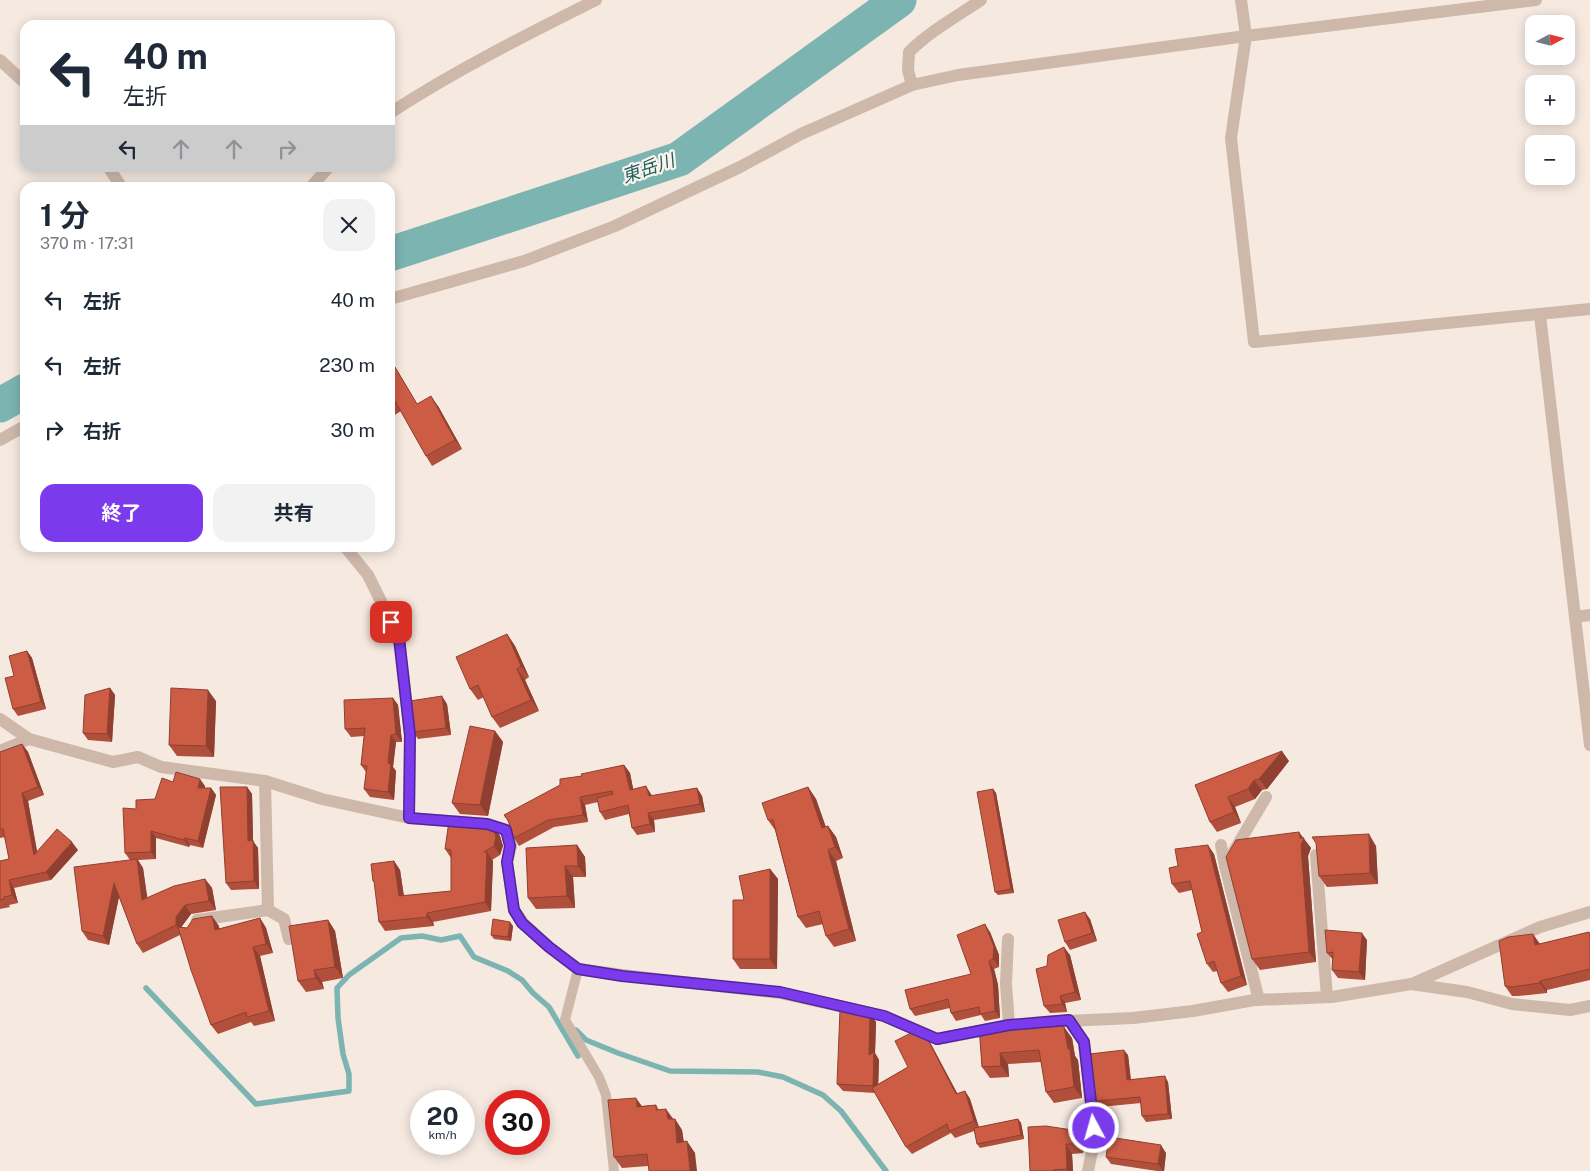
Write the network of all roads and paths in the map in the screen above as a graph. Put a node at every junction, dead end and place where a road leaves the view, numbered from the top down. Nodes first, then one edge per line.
1 (596, 0) edge
2 (981, 0) edge
3 (1241, 0) edge
4 (1536, 0) edge
5 (1246, 36) junction
6 (0, 60) edge
7 (20, 78) edge
8 (912, 86) junction
9 (395, 110) edge
10 (324, 172) edge
11 (315, 182) edge
12 (395, 298) edge
13 (1590, 309) edge
14 (1540, 315) junction
15 (20, 429) edge
16 (0, 440) edge
17 (349, 552) edge
18 (1590, 615) edge
19 (1575, 617) junction
20 (0, 719) edge
21 (29, 739) junction
22 (1590, 745) edge
23 (0, 751) edge
24 (265, 781) junction
25 (1266, 797) dead end
26 (409, 818) junction
27 (1221, 845) dead end
28 (1316, 854) edge
29 (1225, 866) junction
30 (268, 910) junction
31 (1590, 912) edge
32 (189, 930) edge
33 (289, 939) edge
34 (1008, 939) dead end
35 (578, 969) junction
36 (1410, 984) junction
37 (1327, 997) junction
38 (1259, 1000) junction
39 (1590, 1006) edge
40 (1069, 1020) junction
41 (1035, 1023) edge
42 (614, 1171) edge
43 (1088, 1171) edge

1 - 9 street
2 - 8 street
3 - 5 street
4 - 5 street
5 - 8 street
5 - 14 street
6 - 7 street
8 - 12 street
10 - 11 street
13 - 14 street
14 - 19 street
15 - 16 street
17 - 26 street
18 - 19 street
19 - 22 street
20 - 21 street
21 - 23 street
21 - 24 street
24 - 26 street
24 - 30 street
25 - 29 street
26 - 35 street
27 - 29 street
28 - 37 street
29 - 38 street
30 - 32 street
30 - 33 street
31 - 36 street
34 - 35 street
35 - 42 lane
36 - 37 street
36 - 39 street
37 - 38 street
38 - 40 street
40 - 41 street
40 - 43 street

